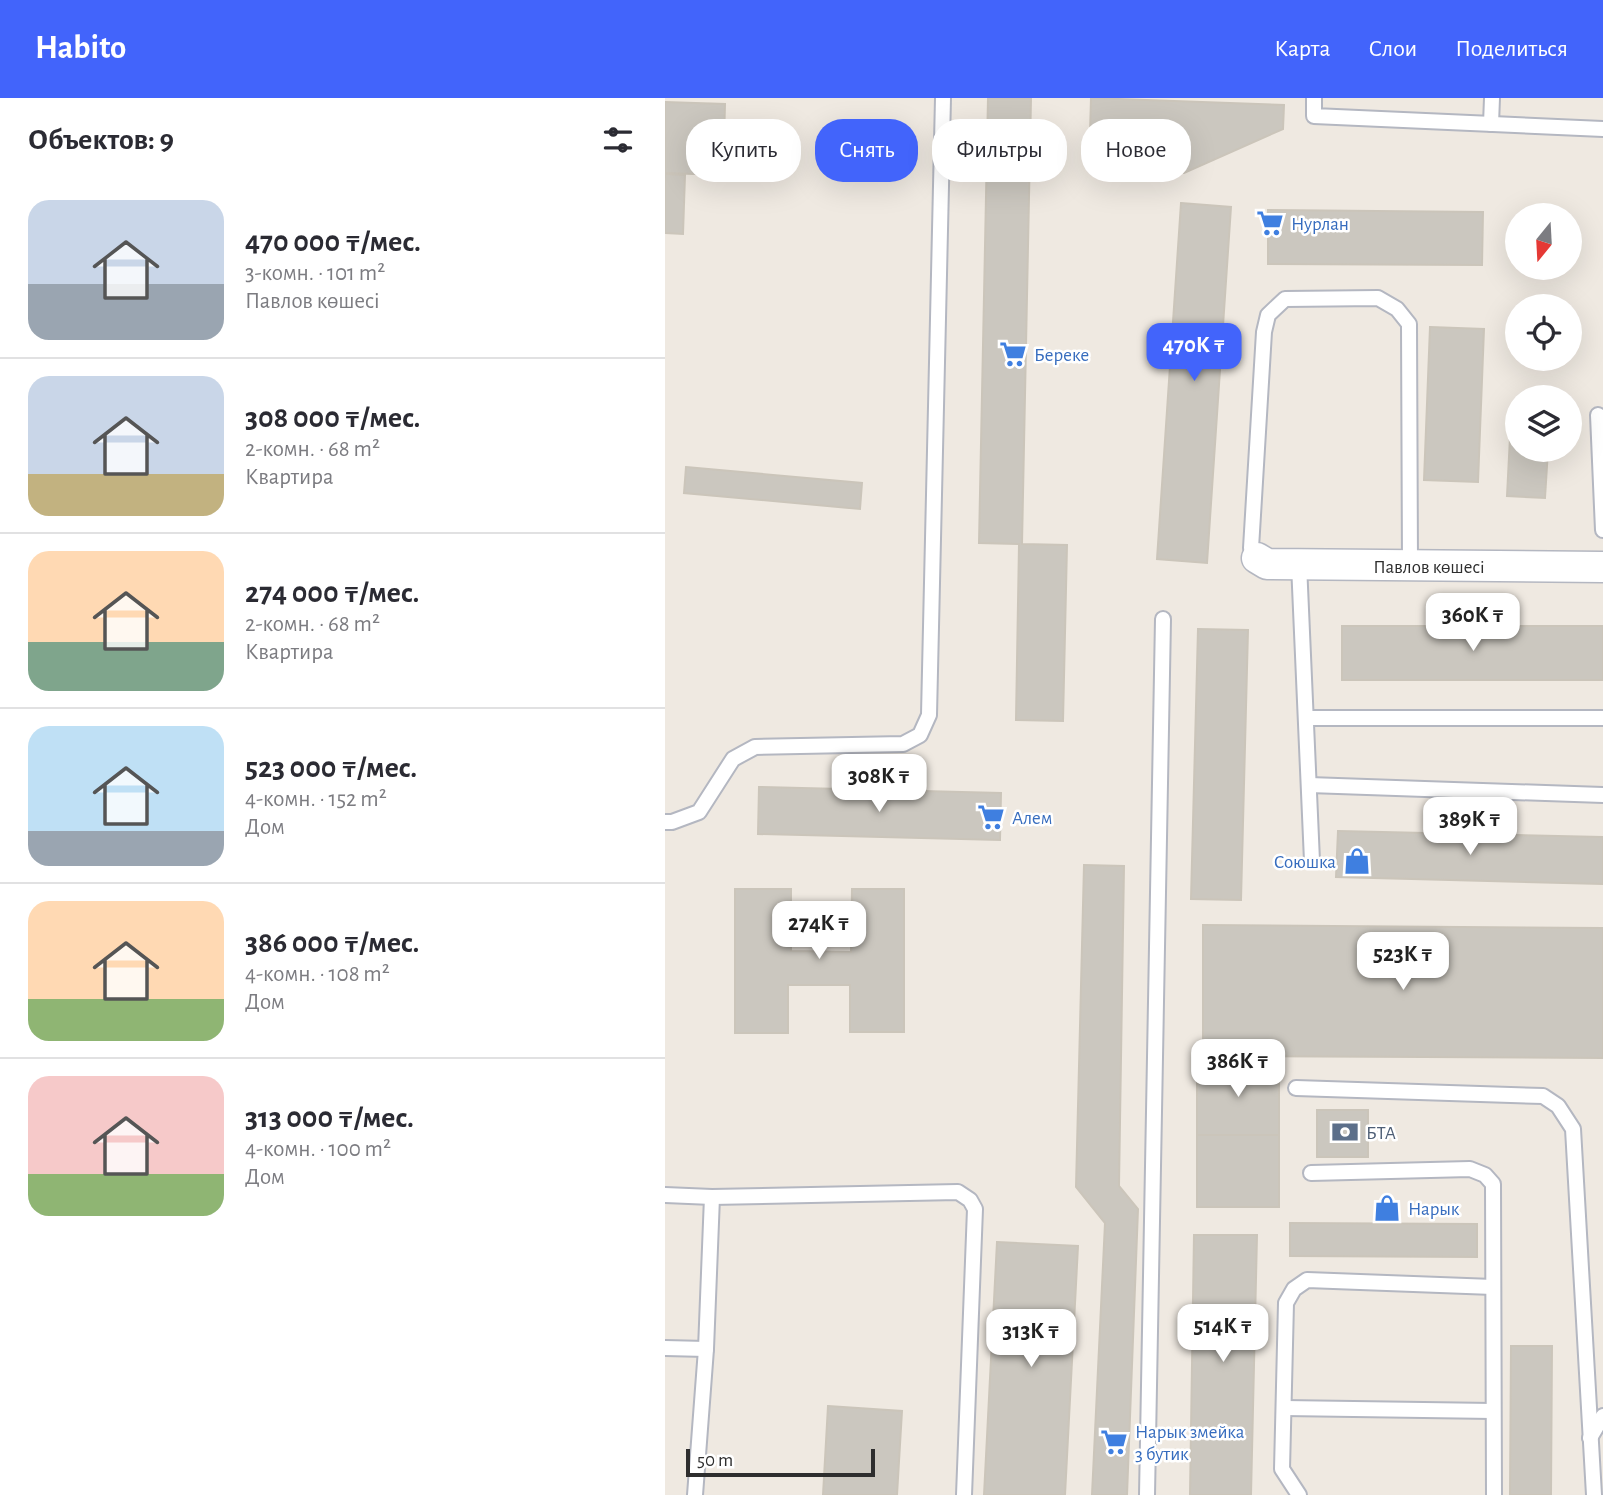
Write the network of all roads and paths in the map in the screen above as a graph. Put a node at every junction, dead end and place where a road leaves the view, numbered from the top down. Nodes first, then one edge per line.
1 (943, 98) edge
2 (1314, 98) edge
3 (1492, 98) edge
4 (1491, 124) junction
5 (1603, 129) edge
6 (1598, 415) dead end
7 (1603, 530) edge
8 (1257, 558) joint
9 (1299, 564) junction
10 (1410, 565) junction
11 (1603, 567) edge
12 (1163, 619) dead end
13 (1307, 718) junction
14 (1603, 718) edge
15 (1309, 785) junction
16 (1603, 795) edge
17 (665, 822) edge
18 (1312, 861) dead end
19 (1296, 1088) dead end
20 (1311, 1173) dead end
21 (665, 1195) edge
22 (712, 1197) junction
23 (1493, 1287) junction
24 (665, 1348) edge
25 (706, 1349) junction
26 (1284, 1408) junction
27 (1493, 1411) junction
28 (1603, 1416) edge
29 (1590, 1438) junction
30 (695, 1495) edge
31 (964, 1495) edge
32 (1147, 1495) edge
33 (1299, 1495) edge
34 (1494, 1495) edge
35 (1594, 1495) edge

1 - 17 lane
2 - 4 lane
3 - 4 lane
4 - 5 lane
6 - 7 lane
8 - 9 street, Павлов көшесі
8 - 10 lane
9 - 10 street, Павлов көшесі
9 - 13 lane
10 - 11 street, Павлов көшесі
12 - 32 lane
13 - 14 lane
13 - 15 lane
15 - 16 lane
15 - 18 lane
19 - 29 lane
20 - 23 lane
21 - 22 lane
22 - 25 lane
22 - 31 lane
23 - 26 lane
23 - 27 lane
24 - 25 lane
25 - 30 lane
26 - 27 lane
26 - 33 lane
27 - 34 lane
28 - 29 lane
29 - 35 lane

